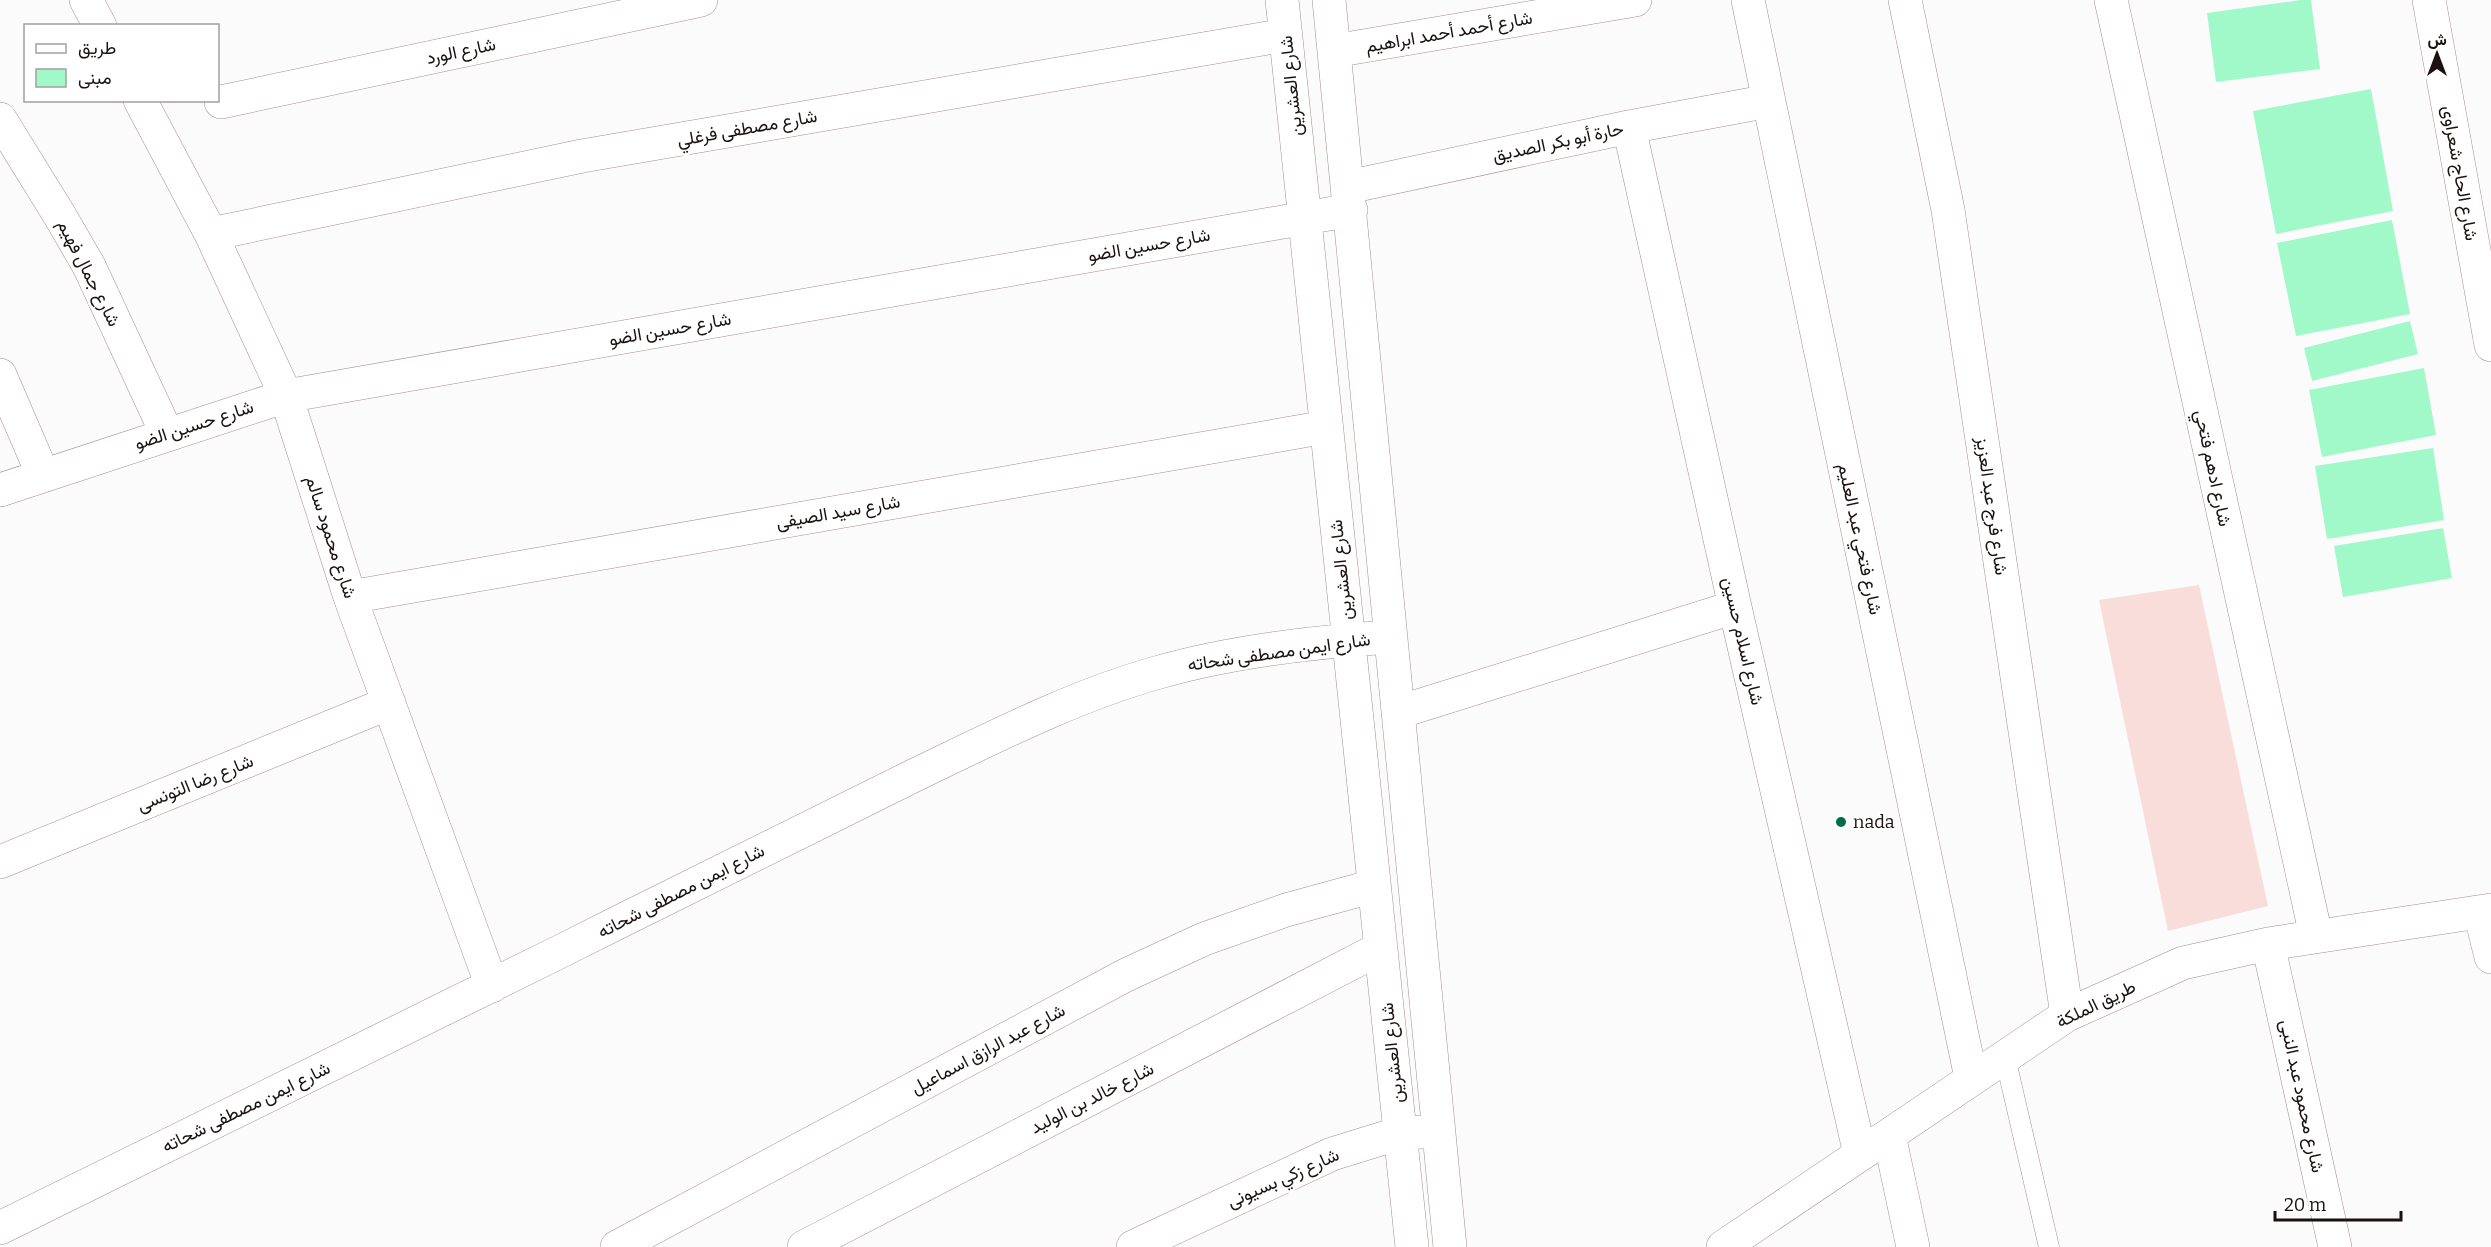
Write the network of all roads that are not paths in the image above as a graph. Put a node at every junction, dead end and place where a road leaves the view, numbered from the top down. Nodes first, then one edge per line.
1 (86, 0) edge
2 (701, 0) edge
3 (1282, 0) edge
4 (1329, 0) edge
5 (1635, 0) edge
6 (1748, 0) edge
7 (1905, 0) edge
8 (2111, 0) edge
9 (2429, 0) edge
10 (99, 24) edge
11 (1285, 36) junction
12 (1334, 51) junction
13 (1769, 101) junction
14 (141, 102) edge
15 (220, 102) dead end
16 (0, 119) edge
17 (1629, 127) junction
18 (1349, 199) junction
19 (1306, 218) junction
20 (211, 234) junction
21 (2491, 345) edge
22 (0, 375) edge
23 (286, 396) junction
24 (1326, 427) junction
25 (167, 435) junction
26 (43, 475) junction
27 (0, 490) edge
28 (350, 597) junction
29 (1735, 607) junction
30 (1390, 637) junction
31 (1348, 640) junction
32 (389, 703) junction
33 (1399, 712) junction
34 (0, 862) edge
35 (1374, 886) junction
36 (2486, 911) edge
37 (2316, 936) junction
38 (2268, 944) junction
39 (1381, 948) junction
40 (2491, 957) edge
41 (492, 986) junction
42 (2067, 1015) junction
43 (2005, 1057) junction
44 (1971, 1078) junction
45 (1439, 1131) junction
46 (1400, 1133) junction
47 (1889, 1134) junction
48 (1860, 1154) junction
49 (0, 1228) edge
50 (617, 1247) edge
51 (804, 1247) edge
52 (1133, 1247) edge
53 (1412, 1247) edge
54 (1450, 1247) edge
55 (1723, 1247) edge
56 (1913, 1247) edge
57 (2049, 1247) edge
58 (2335, 1247) edge

1 - 10 street
2 - 15 street, شارع الورد
3 - 11 street, شارع العشرين
4 - 12 street
5 - 12 street, شارع أحمد أحمد ابراهيم
6 - 13 street, شارع فتحي عبد العليم
7 - 42 street, شارع فرج عبد العزيز
8 - 37 street, شارع ادهم فتحي
9 - 21 street, شارع الحاج شعراوى
11 - 19 street, شارع العشرين
11 - 20 street, شارع مصطفى فرغلي
12 - 18 street
13 - 17 street, حارة أبو بكر الصديق
13 - 44 street, شارع فتحي عبد العليم
14 - 20 street, شارع محمود سالم
16 - 25 street, شارع جمال فهيم
17 - 18 street, حارة أبو بكر الصديق
17 - 29 street, شارع اسلام حسين
18 - 19 street, شارع حسين الضو
18 - 30 street
19 - 23 street, شارع حسين الضو
19 - 24 street, شارع العشرين
20 - 23 street, شارع محمود سالم
22 - 26 street
23 - 25 street, شارع حسين الضو
23 - 28 street, شارع محمود سالم
24 - 28 street, شارع سيد الصيفى
24 - 31 street, شارع العشرين
25 - 26 street, شارع حسين الضو
26 - 27 street, شارع حسين الضو
28 - 32 street, شارع محمود سالم
29 - 33 street
29 - 48 street, شارع اسلام حسين
30 - 31 street, شارع ايمن مصطفى شحاته
30 - 33 street
31 - 35 street, شارع العشرين
31 - 41 street, شارع ايمن مصطفى شحاته
32 - 34 street, شارع رضا التونسى
32 - 41 street, شارع محمود سالم
33 - 45 street
35 - 39 street, شارع العشرين
35 - 50 street, شارع عبد الرازق اسماعيل
36 - 37 street, طريق الملكة
36 - 40 street
37 - 38 street, طريق الملكة
38 - 42 street, طريق الملكة
38 - 58 street, شارع محمود عبد النبى
39 - 46 street, شارع العشرين
39 - 51 street, شارع خالد بن الوليد
41 - 49 street, شارع ايمن مصطفى شحاته
42 - 43 street, طريق الملكة
43 - 44 street, طريق الملكة
43 - 57 lane
44 - 47 street, طريق الملكة
45 - 46 street, شارع زكي بسيونى
45 - 54 street
46 - 52 street, شارع زكي بسيونى
46 - 53 street, شارع العشرين
47 - 48 street, طريق الملكة
47 - 56 street
48 - 55 street, طريق الملكة

